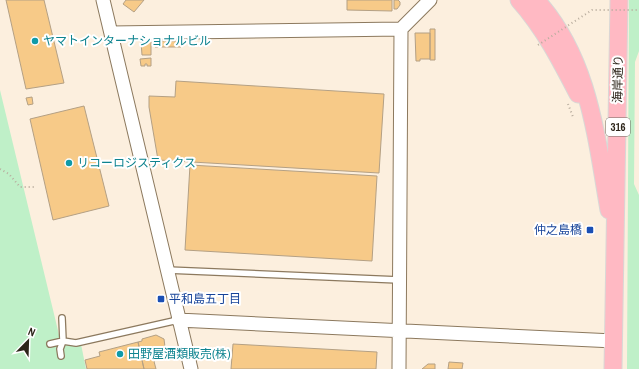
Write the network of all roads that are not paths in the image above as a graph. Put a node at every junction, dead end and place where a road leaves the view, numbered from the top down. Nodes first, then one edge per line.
1 (103, 0) edge
2 (430, 0) edge
3 (519, 0) edge
4 (536, 0) edge
5 (619, 0) edge
6 (401, 29) junction
7 (111, 33) junction
8 (597, 139) junction
9 (616, 254) junction
10 (166, 270) junction
11 (399, 280) junction
12 (62, 318) dead end
13 (178, 320) junction
14 (399, 332) junction
15 (63, 341) junction
16 (614, 341) junction
17 (50, 344) dead end
18 (61, 356) dead end
19 (190, 369) edge
20 (399, 369) edge
21 (613, 369) edge

1 - 7 street
2 - 6 street
3 - 8 main road
4 - 8 main road
5 - 9 main road, 海岸通り / 316
6 - 7 street
6 - 11 street
7 - 10 street
8 - 9 main road
9 - 16 main road, 316
10 - 11 lane
10 - 13 street
11 - 14 street
12 - 15 lane
13 - 14 street
13 - 15 lane
13 - 19 street
14 - 16 street
14 - 20 street
15 - 17 lane
15 - 18 lane
16 - 21 main road, 316

